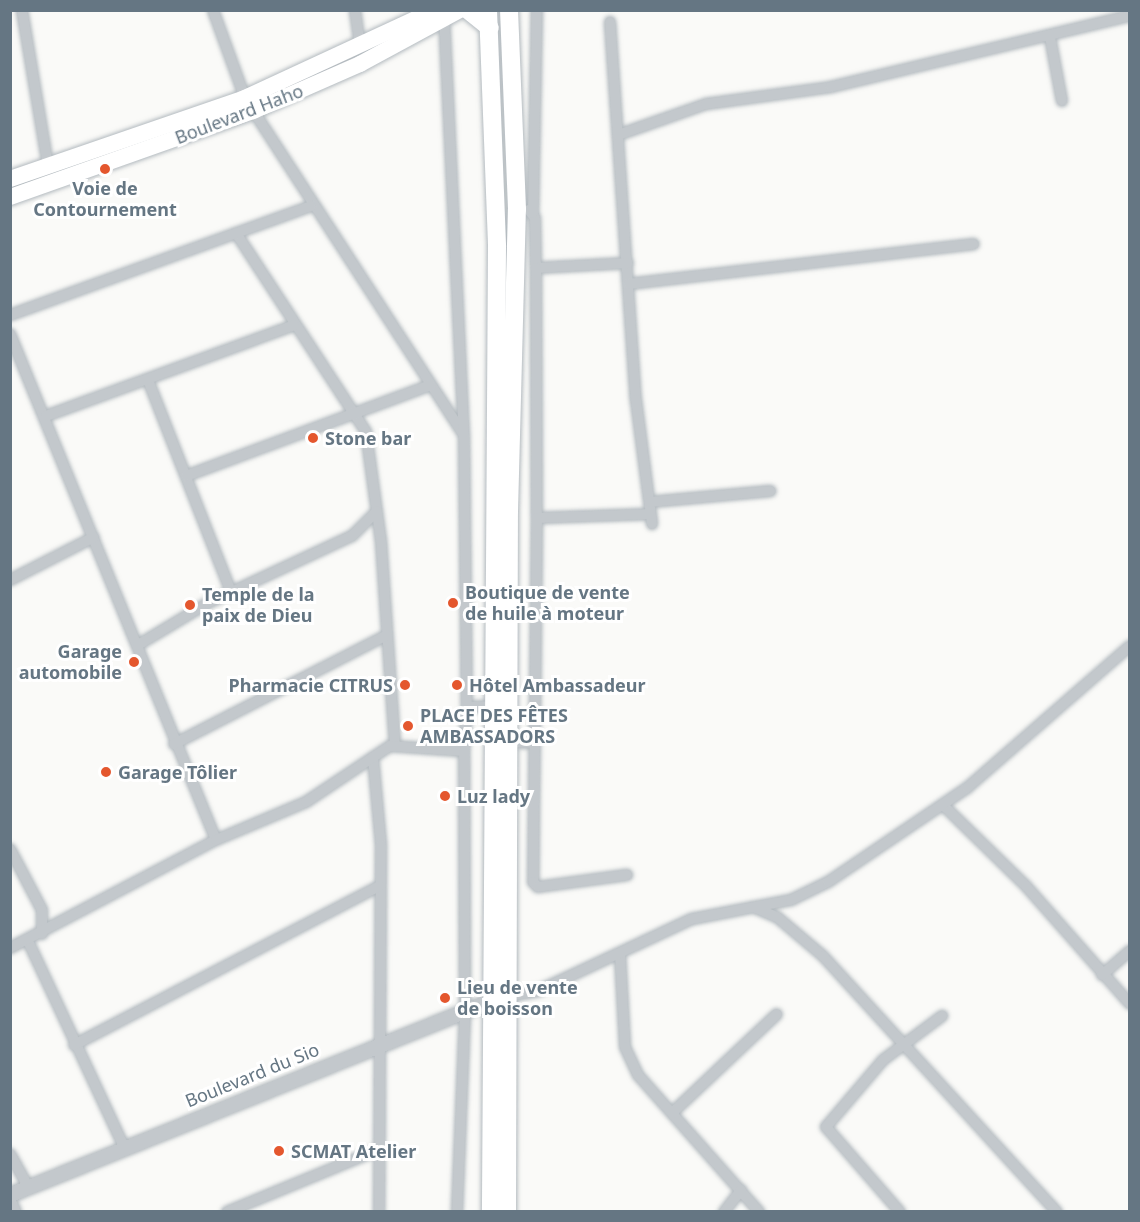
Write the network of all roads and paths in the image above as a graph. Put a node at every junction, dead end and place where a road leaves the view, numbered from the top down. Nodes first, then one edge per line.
1 (22, 10) edge
2 (213, 10) edge
3 (355, 10) edge
4 (460, 10) edge
5 (468, 10) edge
6 (509, 10) edge
7 (537, 10) edge
8 (441, 14) edge
9 (1130, 16) edge
10 (489, 19) edge
11 (610, 22) dead end
12 (1050, 37) junction
13 (360, 47) junction
14 (297, 84) junction
15 (1062, 101) dead end
16 (249, 104) junction
17 (618, 135) junction
18 (48, 166) junction
19 (10, 179) edge
20 (10, 197) edge
21 (311, 206) junction
22 (525, 211) junction
23 (236, 233) junction
24 (974, 244) dead end
25 (628, 263) junction
26 (536, 268) junction
27 (629, 284) junction
28 (10, 315) edge
29 (294, 325) junction
30 (10, 334) edge
31 (148, 380) junction
32 (431, 385) junction
33 (46, 416) junction
34 (357, 416) junction
35 (464, 435) junction
36 (186, 476) junction
37 (770, 491) dead end
38 (650, 502) junction
39 (377, 512) junction
40 (537, 518) junction
41 (94, 537) junction
42 (10, 580) edge
43 (232, 594) junction
44 (387, 635) junction
45 (138, 645) junction
46 (1130, 646) edge
47 (491, 706) junction
48 (467, 707) junction
49 (509, 742) junction
50 (532, 743) junction
51 (174, 744) junction
52 (395, 744) junction
53 (464, 751) junction
54 (373, 757) junction
55 (943, 805) junction
56 (216, 840) junction
57 (10, 849) edge
58 (627, 875) dead end
59 (379, 886) junction
60 (753, 907) junction
61 (42, 934) junction
62 (28, 941) junction
63 (10, 948) edge
64 (1130, 951) edge
65 (620, 954) junction
66 (1102, 975) junction
67 (502, 997) junction
68 (1130, 1004) edge
69 (465, 1009) junction
70 (777, 1014) dead end
71 (942, 1016) dead end
72 (383, 1042) junction
73 (902, 1044) junction
74 (74, 1045) junction
75 (672, 1113) junction
76 (124, 1147) junction
77 (380, 1149) junction
78 (10, 1154) edge
79 (28, 1187) junction
80 (741, 1190) junction
81 (10, 1197) edge
82 (16, 1212) edge
83 (227, 1212) edge
84 (379, 1212) edge
85 (457, 1212) edge
86 (491, 1212) edge
87 (507, 1212) edge
88 (724, 1212) edge
89 (759, 1212) edge
90 (900, 1212) edge
91 (1057, 1212) edge

1 - 18 street
2 - 16 street
3 - 13 street
4 - 8 main road, Boulevard Haho
5 - 10 main road
6 - 22 main road
7 - 22 street
8 - 13 main road, Boulevard Haho
8 - 14 main road, Boulevard Haho
8 - 35 street
9 - 12 street
10 - 47 main road
11 - 17 street
12 - 15 street
12 - 17 street
13 - 14 main road, Boulevard Haho
14 - 16 main road, Boulevard Haho
16 - 18 main road, Boulevard Haho
16 - 20 main road, Boulevard Haho
16 - 21 street
17 - 25 street
18 - 19 main road, Boulevard Haho
21 - 23 street
21 - 32 street
22 - 26 street
22 - 49 main road
23 - 28 street
23 - 29 street
24 - 27 street
25 - 26 street
25 - 27 street
26 - 40 street
27 - 38 street
29 - 31 street
29 - 34 street
30 - 33 street
31 - 33 street
31 - 36 street
32 - 34 street
32 - 35 street
33 - 41 street
34 - 36 street
34 - 39 street
35 - 48 street
36 - 43 street
37 - 38 street
38 - 40 street
39 - 43 street
39 - 44 street
40 - 50 street
41 - 42 street
41 - 45 street
43 - 45 street
44 - 51 street
44 - 52 street
45 - 51 street
46 - 55 street
47 - 48 street
47 - 67 main road
48 - 53 street
49 - 50 street
49 - 67 main road
50 - 58 street
51 - 56 street
52 - 53 street
52 - 54 street
53 - 69 street
54 - 56 street
54 - 59 street
55 - 60 street
55 - 66 street
56 - 61 street
57 - 61 street
59 - 72 street
59 - 74 street
60 - 65 street
60 - 73 street
61 - 62 street
62 - 63 street
62 - 74 street
64 - 66 street
65 - 67 street
65 - 75 street
66 - 68 street
67 - 69 street, Boulevard du Sio
67 - 86 main road
67 - 87 main road
69 - 72 street, Boulevard du Sio
69 - 85 street
70 - 75 street
71 - 73 street
72 - 76 street, Boulevard du Sio
72 - 77 street
73 - 90 street
73 - 91 street
74 - 76 street
75 - 80 street
76 - 79 street, Boulevard du Sio
77 - 83 street
77 - 84 street
78 - 79 street
79 - 81 street, Boulevard du Sio
80 - 88 street
80 - 89 street
81 - 82 street

